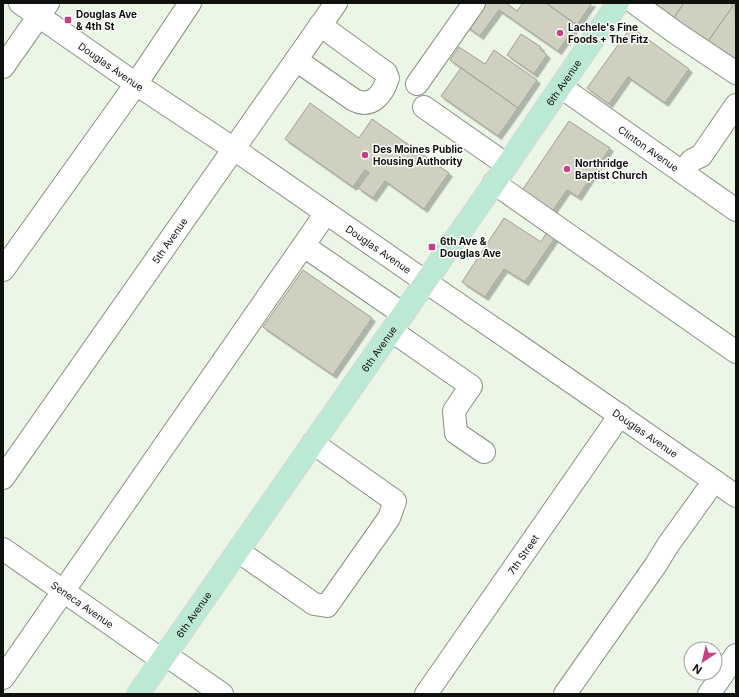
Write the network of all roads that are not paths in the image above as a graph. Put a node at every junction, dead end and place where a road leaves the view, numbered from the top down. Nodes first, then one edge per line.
1 (20, 3) edge
2 (190, 3) edge
3 (336, 3) edge
4 (474, 3) edge
5 (618, 3) edge
6 (635, 3) edge
7 (43, 10) edge
8 (320, 26) junction
9 (296, 60) junction
10 (3, 67) edge
11 (736, 73) edge
12 (136, 84) junction
13 (417, 84) dead end
14 (561, 87) junction
15 (736, 105) edge
16 (424, 107) dead end
17 (234, 149) junction
18 (507, 166) junction
19 (682, 172) junction
20 (494, 183) junction
21 (736, 210) edge
22 (326, 213) junction
23 (304, 246) junction
24 (3, 270) edge
25 (426, 282) junction
26 (398, 322) junction
27 (736, 352) edge
28 (620, 415) junction
29 (313, 444) junction
30 (484, 452) dead end
31 (3, 478) edge
32 (714, 481) junction
33 (736, 496) edge
34 (3, 549) edge
35 (238, 551) junction
36 (63, 591) junction
37 (736, 655) edge
38 (164, 657) junction
39 (3, 678) edge
40 (138, 694) edge
41 (222, 694) edge
42 (426, 694) edge
43 (565, 694) edge
44 (708, 694) edge

1 - 7 street, Douglas Avenue
2 - 12 street
3 - 8 street, 5th Avenue
4 - 13 street
5 - 14 main road, 6th Avenue
6 - 11 street
7 - 10 street
7 - 12 street, Douglas Avenue
8 - 9 street, 5th Avenue
8 - 9 street
9 - 17 street, 5th Avenue
12 - 17 street, Douglas Avenue
12 - 24 street
14 - 18 main road, 6th Avenue
14 - 19 street, Clinton Avenue
15 - 19 street
16 - 18 street
17 - 22 street, Douglas Avenue
17 - 31 street, 5th Avenue
18 - 20 main road, 6th Avenue
19 - 21 street, Clinton Avenue
20 - 25 main road, 6th Avenue
20 - 27 street
22 - 23 street
22 - 25 street, Douglas Avenue
23 - 26 street
23 - 36 street
25 - 26 main road, 6th Avenue
25 - 28 street, Douglas Avenue
26 - 29 main road, 6th Avenue
26 - 30 street
28 - 32 street, Douglas Avenue
28 - 42 street, 7th Street
29 - 35 main road, 6th Avenue
29 - 35 street
32 - 33 street, Douglas Avenue
32 - 43 street
34 - 36 street, Seneca Avenue
35 - 38 main road, 6th Avenue
36 - 38 street, Seneca Avenue
36 - 39 street
37 - 44 street
38 - 40 main road, 6th Avenue
38 - 41 street, Seneca Avenue

